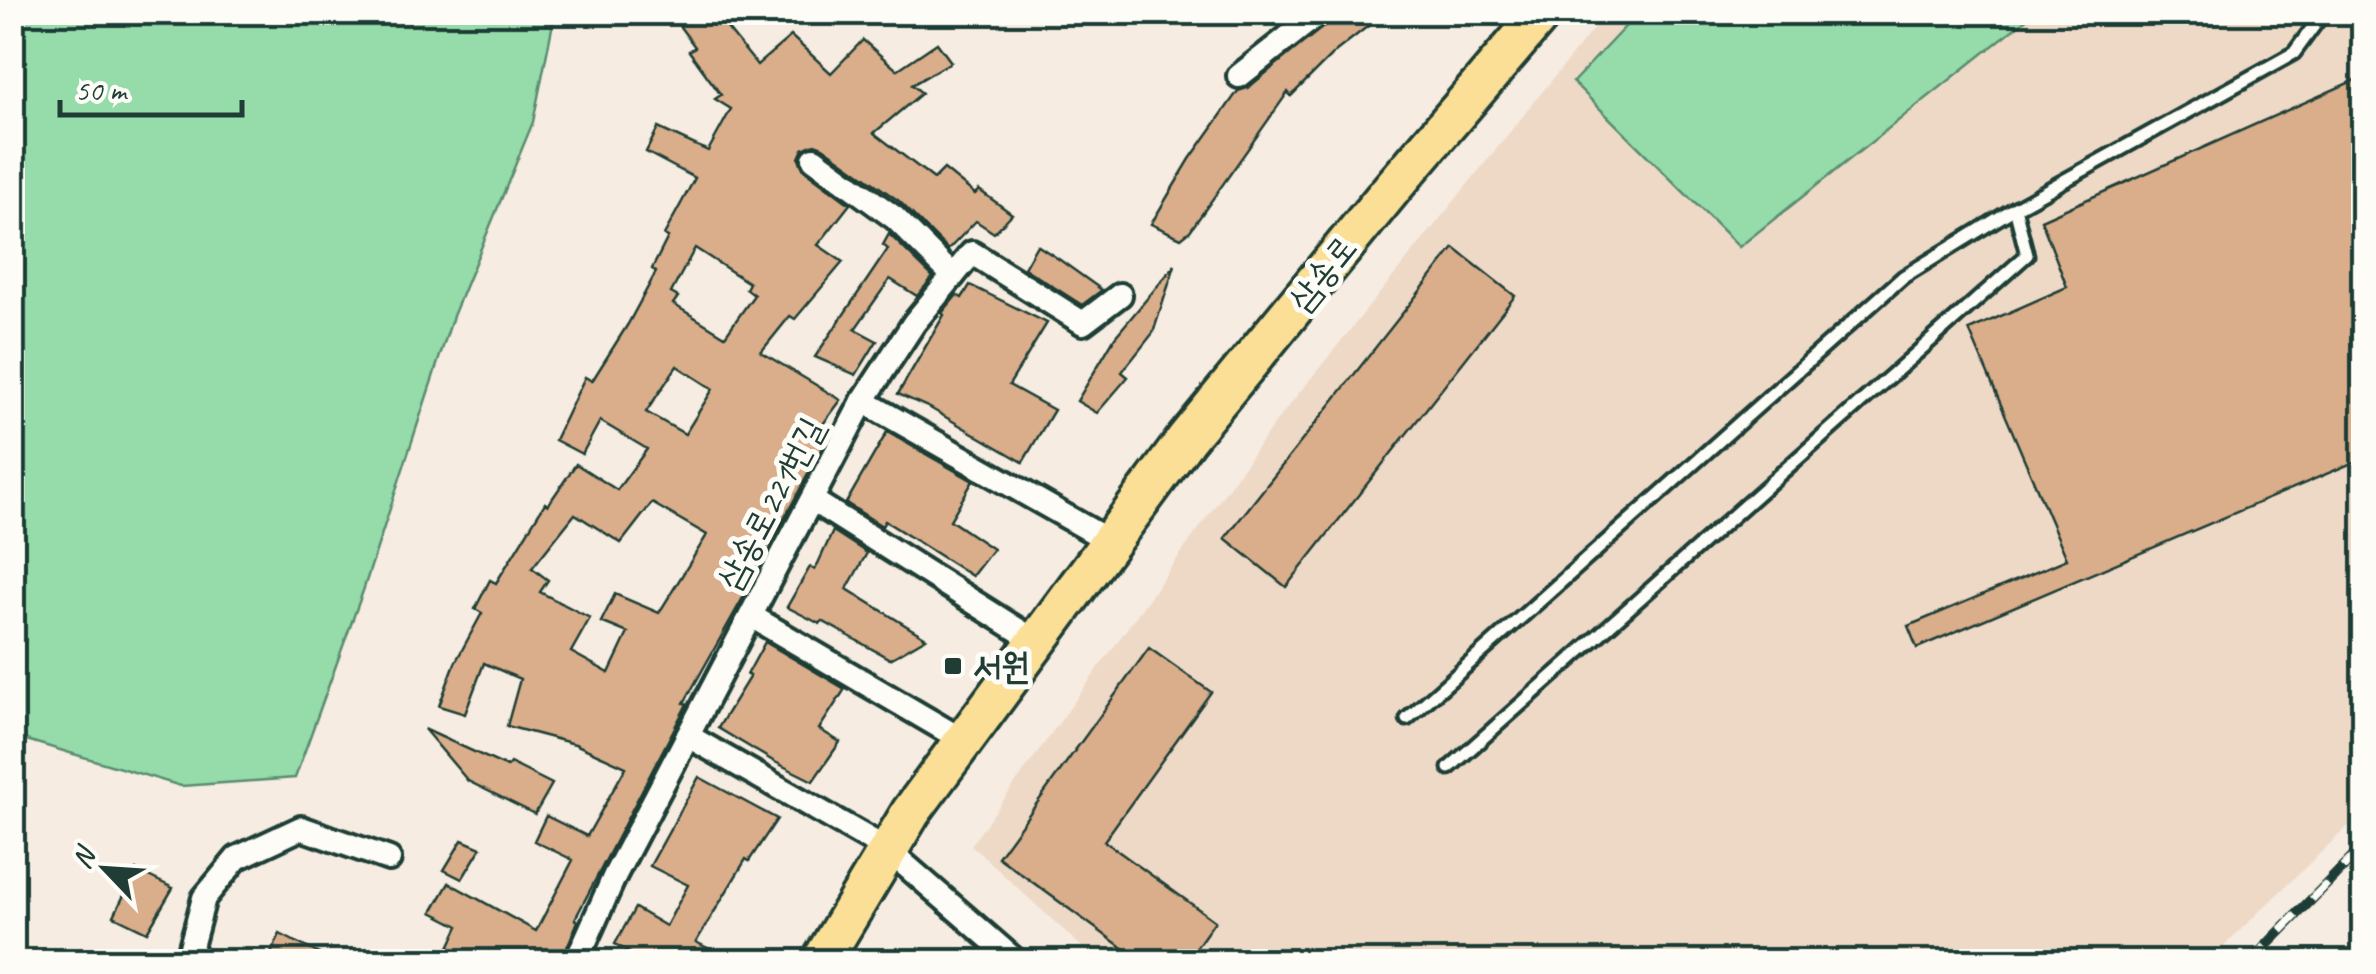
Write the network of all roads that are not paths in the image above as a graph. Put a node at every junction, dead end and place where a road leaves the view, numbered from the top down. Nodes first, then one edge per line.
1 (1320, 12) edge
2 (1543, 12) edge
3 (2324, 12) edge
4 (1239, 76) dead end
5 (814, 160) dead end
6 (2015, 208) junction
7 (953, 276) junction
8 (1120, 295) dead end
9 (863, 401) junction
10 (812, 500) junction
11 (1111, 542) junction
12 (751, 616) junction
13 (1037, 642) junction
14 (1407, 718) dead end
15 (688, 736) junction
16 (964, 741) junction
17 (1449, 768) dead end
18 (888, 850) junction
19 (389, 859) dead end
20 (188, 962) edge
21 (576, 962) edge
22 (821, 962) edge
23 (1017, 962) edge

1 - 4 street
2 - 11 main road, 삼송로
3 - 6 lane
5 - 7 street
6 - 14 lane
6 - 17 lane
7 - 8 street
7 - 9 street, 삼송로221번길
9 - 10 street, 삼송로221번길
9 - 11 street
10 - 12 street, 삼송로221번길
10 - 13 street
11 - 13 main road, 삼송로
12 - 15 street, 삼송로221번길
12 - 16 street
13 - 16 main road, 삼송로
15 - 18 street
15 - 21 street, 삼송로221번길
16 - 18 main road, 삼송로
18 - 22 main road, 삼송로
18 - 23 street
19 - 20 street

